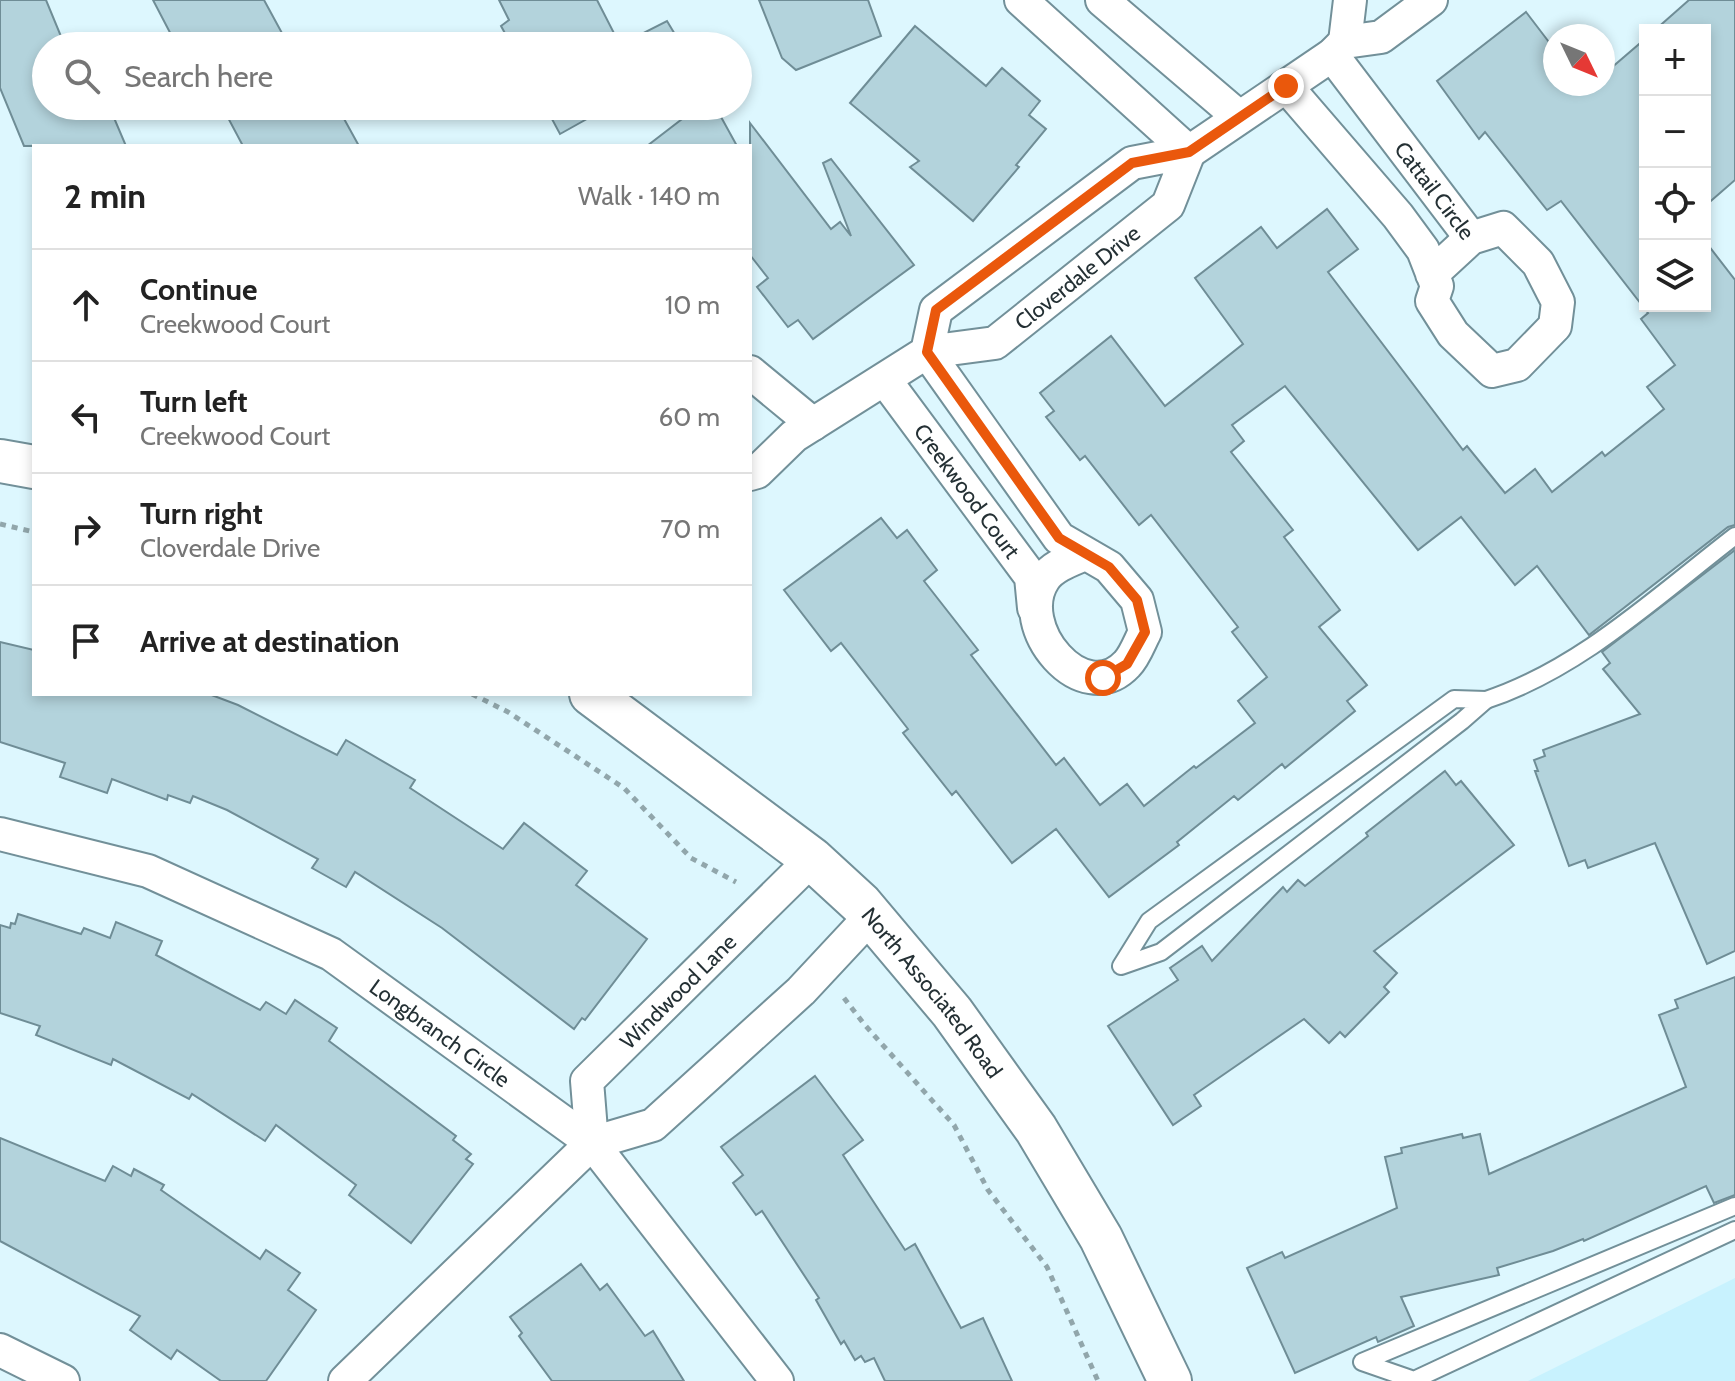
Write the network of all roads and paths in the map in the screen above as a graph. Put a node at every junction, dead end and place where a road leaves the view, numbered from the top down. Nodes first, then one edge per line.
1 (1021, 0) edge
2 (1102, 0) edge
3 (1350, 0) edge
4 (1431, 0) edge
5 (1338, 48) junction
6 (1286, 86) junction
7 (1239, 117) junction
8 (1189, 152) junction
9 (1471, 238) junction
10 (1432, 274) junction
11 (927, 352) junction
12 (752, 374) edge
13 (885, 380) junction
14 (813, 424) junction
15 (0, 461) edge
16 (32, 467) edge
17 (755, 470) edge
18 (0, 524) edge
19 (32, 532) edge
20 (1735, 536) edge
21 (1085, 554) junction
22 (1034, 608) junction
23 (594, 696) edge
24 (1486, 700) junction
25 (0, 834) edge
26 (812, 859) junction
27 (871, 916) junction
28 (592, 1143) junction
29 (1735, 1206) edge
30 (1735, 1230) edge
31 (0, 1350) edge
32 (63, 1381) edge
33 (345, 1381) edge
34 (777, 1381) edge
35 (1170, 1381) edge

1 - 8 street
2 - 7 street
3 - 5 street
4 - 5 street
5 - 6 street
5 - 9 street, Cattail Circle
6 - 7 street
6 - 10 street, Cattail Circle
7 - 8 street
8 - 11 street
8 - 11 street, Cloverdale Drive
9 - 10 street
9 - 10 street, Cattail Circle
11 - 13 street, Cloverdale Drive
11 - 21 street, Creekwood Court
12 - 14 street
13 - 14 street, Cloverdale Drive
13 - 22 street, Creekwood Court
14 - 17 street, Cloverdale Drive
15 - 16 street
18 - 19 path
20 - 24 lane
21 - 22 street
21 - 22 street, Creekwood Court
23 - 26 street, North Associated Road
24 - 24 lane
25 - 28 street, Longbranch Circle
26 - 27 street, North Associated Road
26 - 28 street, Windwood Lane
27 - 28 street
27 - 35 street, North Associated Road
28 - 33 street
28 - 34 street, Longbranch Circle
29 - 30 lane
31 - 32 street

